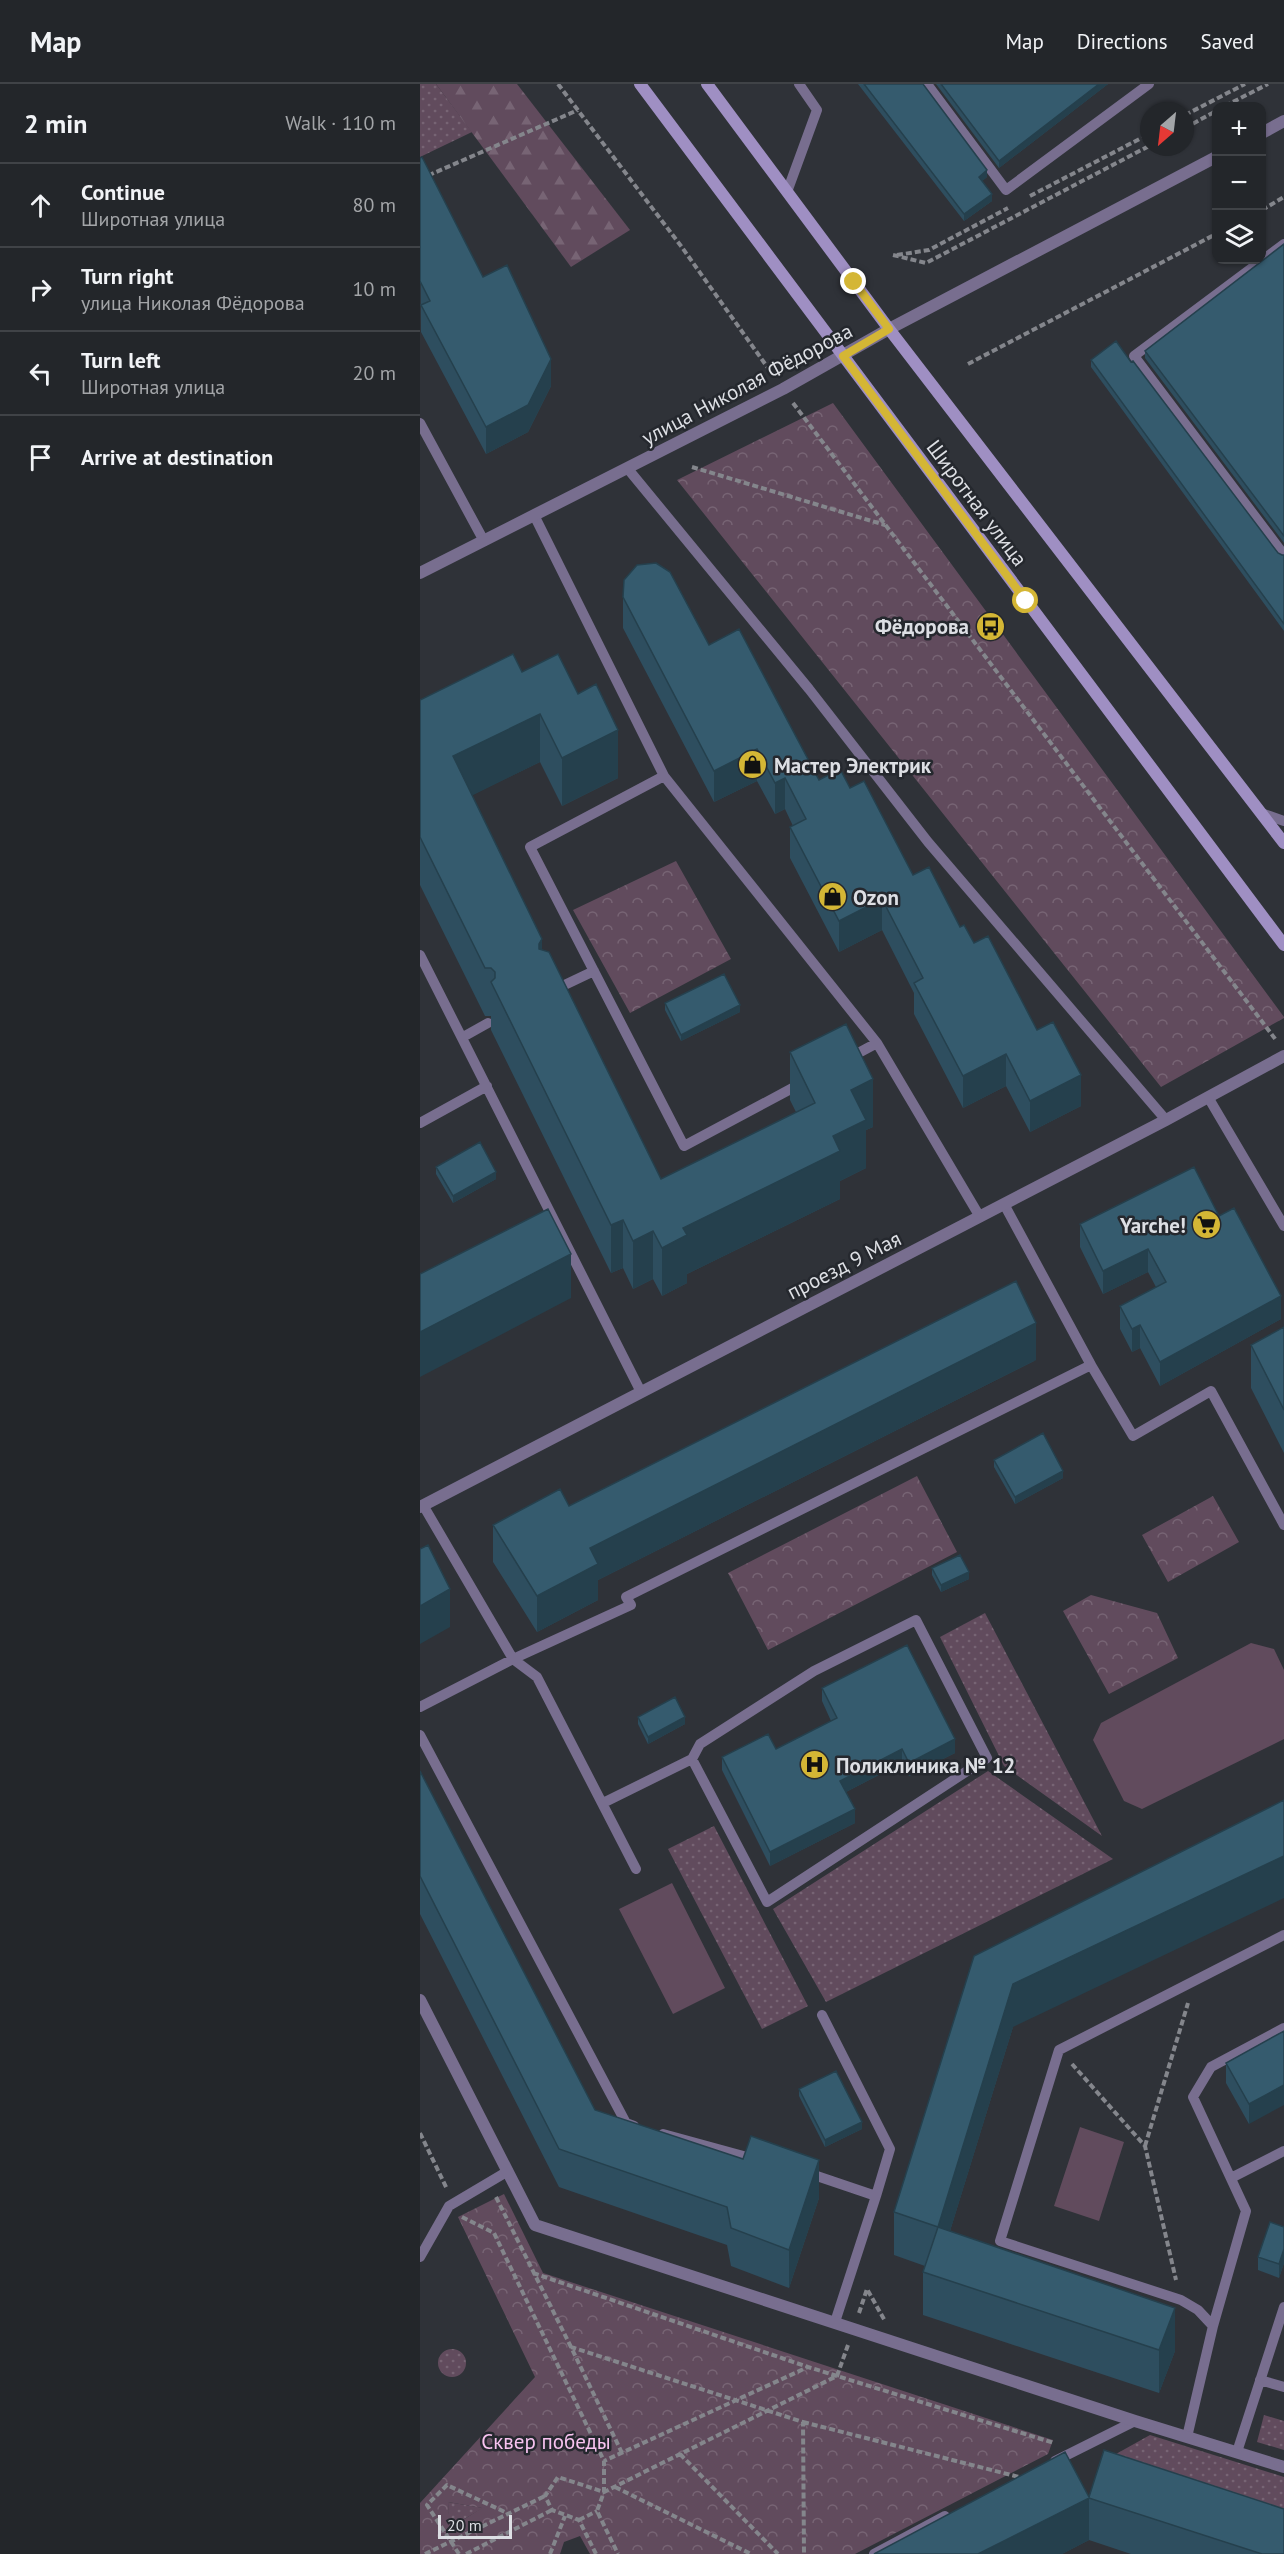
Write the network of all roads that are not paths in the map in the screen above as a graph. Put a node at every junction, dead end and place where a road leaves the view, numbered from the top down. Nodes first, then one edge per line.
1 (640, 84) edge
2 (707, 84) edge
3 (799, 84) edge
4 (927, 84) edge
5 (1149, 84) edge
6 (1284, 122) edge
7 (1266, 131) edge
8 (1212, 159) edge
9 (787, 192) junction
10 (1284, 244) edge
11 (889, 329) junction
12 (843, 356) junction
13 (420, 423) edge
14 (628, 469) junction
15 (534, 515) junction
16 (484, 541) junction
17 (1284, 555) edge
18 (420, 573) edge
19 (664, 776) junction
20 (1261, 813) junction
21 (1284, 821) edge
22 (1284, 843) edge
23 (1284, 945) edge
24 (420, 955) edge
25 (594, 971) junction
26 (430, 975) junction
27 (420, 981) edge
28 (546, 993) edge
29 (488, 1023) dead end
30 (462, 1037) junction
31 (877, 1043) junction
32 (1284, 1056) edge
33 (840, 1063) edge
34 (808, 1079) edge
35 (487, 1086) junction
36 (1208, 1097) junction
37 (1166, 1120) junction
38 (420, 1123) edge
39 (1005, 1204) junction
40 (980, 1217) junction
41 (1284, 1226) edge
42 (1091, 1365) junction
43 (641, 1392) junction
44 (422, 1506) edge
45 (1284, 1525) edge
46 (513, 1659) junction
47 (420, 1707) edge
48 (420, 1735) edge
49 (692, 1759) junction
50 (603, 1803) junction
51 (636, 1869) dead end
52 (1284, 1935) edge
53 (420, 2000) edge
54 (822, 2016) dead end
55 (1284, 2028) edge
56 (1284, 2151) edge
57 (766, 2162) edge
58 (797, 2170) edge
59 (508, 2171) junction
60 (1231, 2178) junction
61 (876, 2196) junction
62 (420, 2257) edge
63 (1284, 2307) edge
64 (835, 2322) junction
65 (1214, 2326) junction
66 (1260, 2380) junction
67 (1284, 2388) edge
68 (1135, 2421) junction
69 (1187, 2437) junction
70 (1237, 2452) junction
71 (1048, 2464) edge
72 (1284, 2467) edge
73 (957, 2510) edge
74 (874, 2554) edge

1 - 12 main road, Широтная улица
2 - 9 main road, Широтная улица
3 - 9 lane
4 - 5 lane
6 - 7 street
8 - 11 street, улица Николая Фёдорова
9 - 11 main road, Широтная улица
10 - 17 lane
11 - 12 street, улица Николая Фёдорова
11 - 20 main road, Широтная улица
12 - 14 street, улица Николая Фёдорова
12 - 23 main road, Широтная улица
13 - 16 lane
14 - 15 street, улица Николая Фёдорова
14 - 37 lane
15 - 16 street, улица Николая Фёдорова
15 - 19 lane
16 - 18 street, улица Николая Фёдорова
19 - 25 lane
19 - 31 lane
20 - 21 lane
20 - 22 main road, Широтная улица
24 - 26 lane
25 - 28 lane
25 - 34 lane
26 - 27 lane
26 - 30 lane
29 - 30 lane
30 - 35 lane
31 - 33 lane
31 - 40 lane
32 - 36 street, проезд 9 Мая
35 - 38 lane
35 - 43 lane
36 - 37 street, проезд 9 Мая
36 - 41 lane
37 - 39 street, проезд 9 Мая
39 - 40 street, проезд 9 Мая
39 - 42 lane
40 - 43 street, проезд 9 Мая
42 - 45 lane
42 - 46 lane
43 - 44 street, проезд 9 Мая
44 - 46 lane
46 - 47 lane
46 - 50 lane
48 - 57 lane
49 - 49 lane
49 - 50 lane
50 - 51 lane
52 - 65 lane
53 - 59 street
54 - 61 lane
55 - 60 lane
56 - 60 lane
58 - 61 lane
59 - 62 lane
59 - 64 street
60 - 65 lane
61 - 64 lane
63 - 66 lane
64 - 68 street
65 - 69 lane
66 - 67 lane
66 - 70 lane
68 - 69 street
68 - 71 lane
69 - 70 street
70 - 72 street
73 - 74 lane

